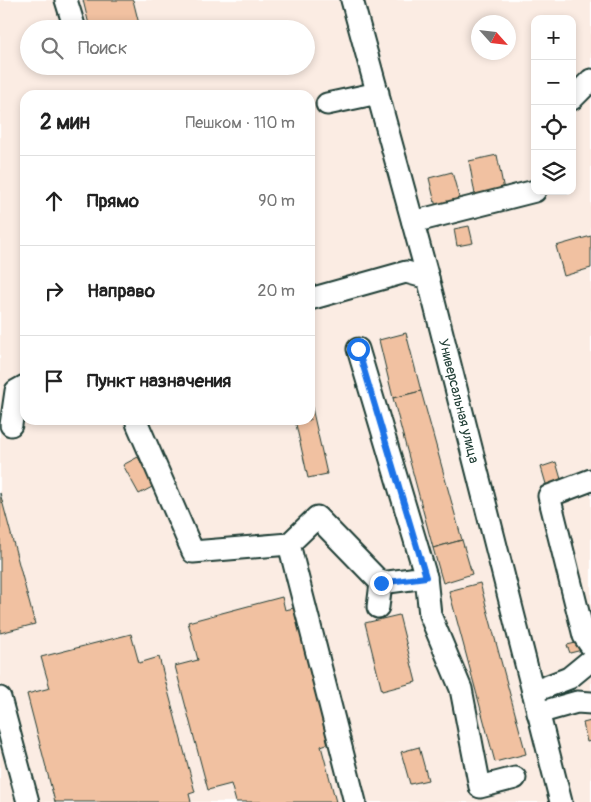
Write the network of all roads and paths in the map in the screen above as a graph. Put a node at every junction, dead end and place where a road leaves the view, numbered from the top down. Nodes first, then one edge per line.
1 (66, 0) edge
2 (352, 0) edge
3 (72, 20) edge
4 (591, 80) edge
5 (378, 93) junction
6 (576, 95) edge
7 (327, 104) dead end
8 (531, 192) edge
9 (413, 222) junction
10 (428, 278) junction
11 (315, 298) edge
12 (358, 349) dead end
13 (20, 389) edge
14 (10, 425) dead end
15 (138, 425) edge
16 (591, 480) edge
17 (289, 544) junction
18 (426, 577) junction
19 (381, 583) junction
20 (378, 607) dead end
21 (591, 646) edge
22 (591, 660) edge
23 (533, 692) junction
24 (0, 698) edge
25 (591, 703) edge
26 (538, 713) junction
27 (515, 778) dead end
28 (28, 802) edge
29 (355, 802) edge
30 (561, 802) edge

1 - 3 street
2 - 5 street, Универсальная улица
4 - 6 street
5 - 7 street
5 - 9 street, Универсальная улица
8 - 9 street
9 - 10 street, Универсальная улица
10 - 11 street
10 - 23 street, Универсальная улица
12 - 18 street
13 - 14 street
15 - 17 street
16 - 21 street
17 - 19 street
17 - 29 street
18 - 19 street
18 - 27 street
19 - 20 street
22 - 23 street
23 - 26 street, Универсальная улица
24 - 28 street
25 - 26 street
26 - 30 street, Универсальная улица

